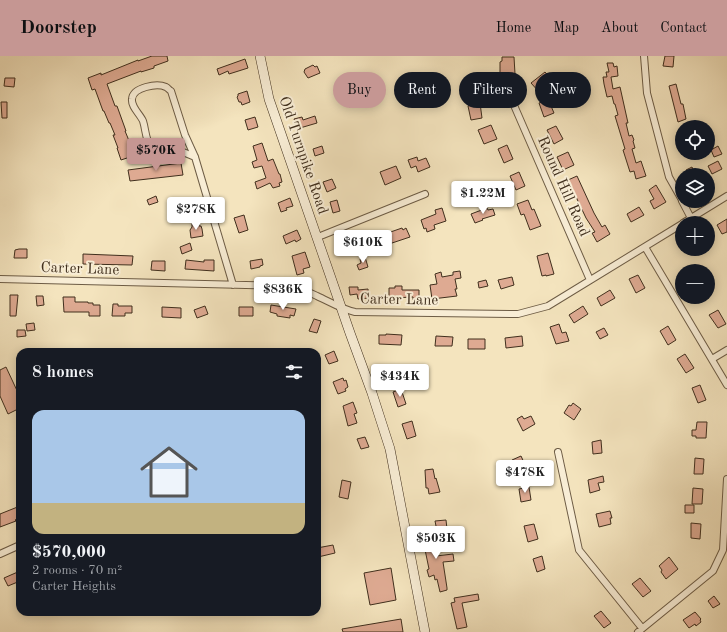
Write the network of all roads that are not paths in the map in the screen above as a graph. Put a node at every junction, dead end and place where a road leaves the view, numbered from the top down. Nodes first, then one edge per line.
1 (260, 56) edge
2 (644, 56) edge
3 (515, 108) edge
4 (195, 157) junction
5 (675, 188) edge
6 (425, 194) dead end
7 (727, 196) edge
8 (694, 216) edge
9 (675, 228) edge
10 (318, 237) junction
11 (645, 247) junction
12 (0, 279) edge
13 (590, 280) junction
14 (233, 285) junction
15 (341, 308) junction
16 (727, 350) edge
17 (712, 359) junction
18 (727, 385) edge
19 (558, 452) dead end
20 (727, 479) edge
21 (16, 547) edge
22 (0, 554) edge
23 (640, 630) edge
24 (425, 632) edge

1 - 10 main road, Old Turnpike Road
2 - 5 street
3 - 13 street, Round Hill Road
4 - 4 street
4 - 14 street
6 - 10 street
7 - 8 street, Carter Lane
9 - 11 street, Carter Lane
10 - 15 main road, Old Turnpike Road
11 - 13 street, Carter Lane
11 - 17 street
12 - 14 street, Carter Lane
13 - 15 street, Carter Lane
14 - 15 street, Carter Lane
15 - 24 main road, Old Turnpike Road
16 - 17 street
17 - 18 street
19 - 23 street
20 - 23 street
21 - 22 street

